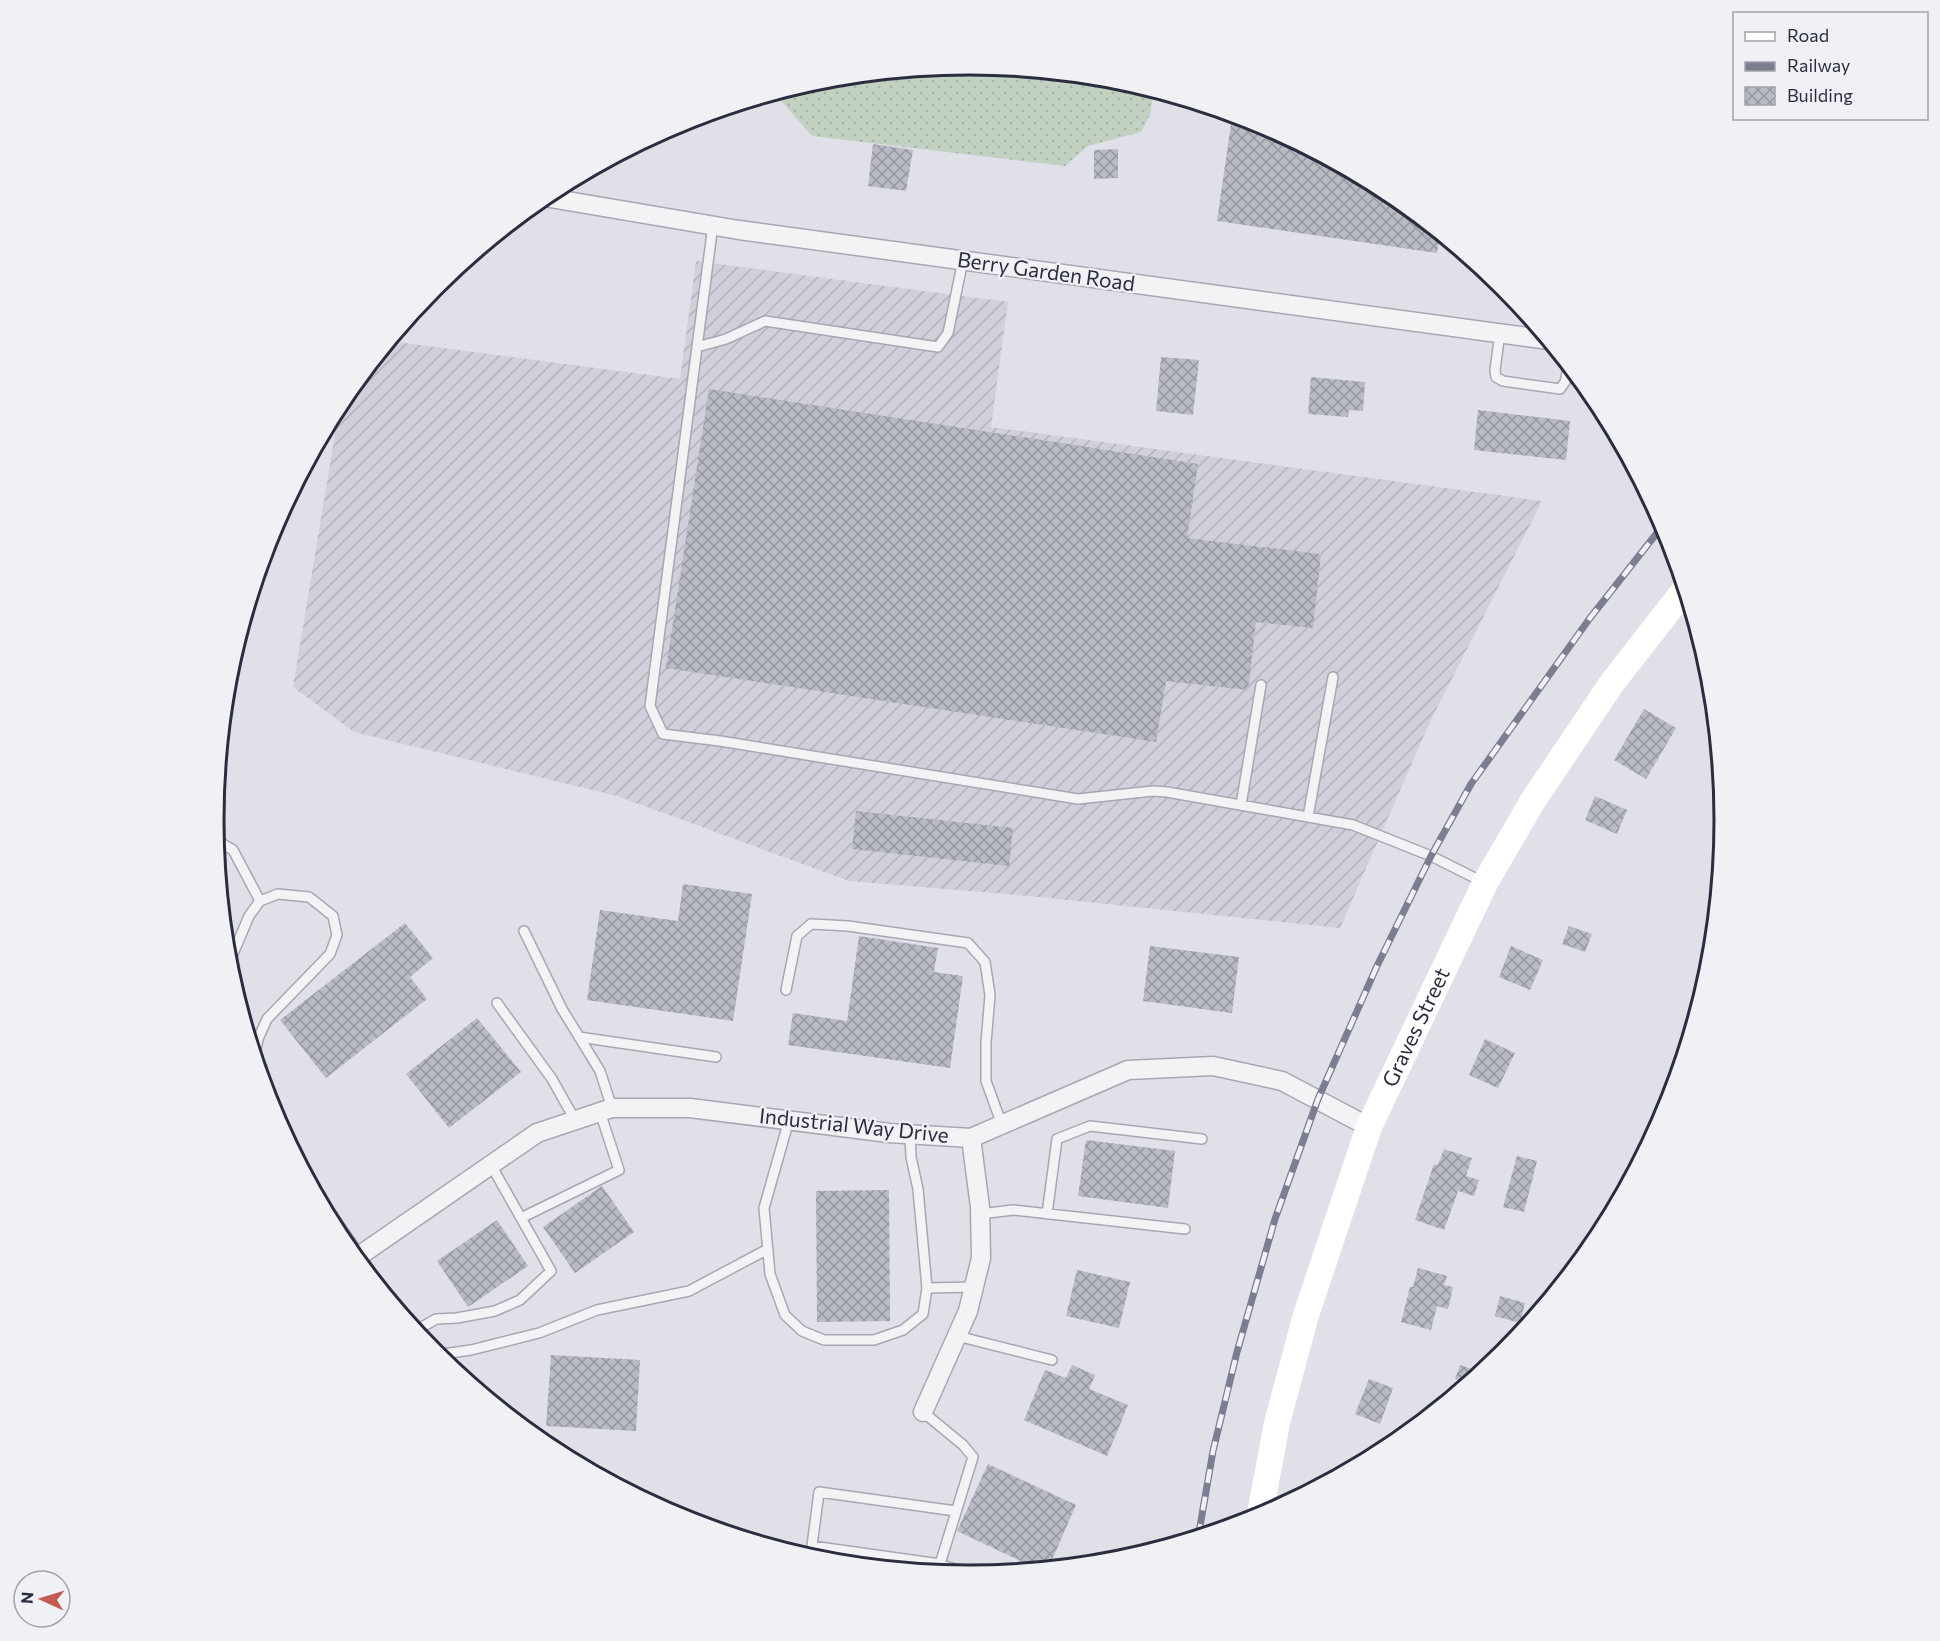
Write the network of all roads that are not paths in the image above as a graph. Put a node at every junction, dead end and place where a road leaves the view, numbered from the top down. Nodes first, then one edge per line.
1 (558, 200) edge
2 (713, 225) junction
3 (963, 260) junction
4 (1500, 333) junction
5 (1538, 338) edge
6 (697, 347) junction
7 (1567, 375) edge
8 (1680, 595) edge
9 (1333, 677) dead end
10 (1261, 686) dead end
11 (1241, 805) junction
12 (1308, 817) junction
13 (225, 845) edge
14 (1485, 883) junction
15 (260, 901) junction
16 (524, 931) dead end
17 (236, 947) edge
18 (786, 990) dead end
19 (497, 1003) dead end
20 (579, 1037) junction
21 (258, 1040) edge
22 (716, 1057) dead end
23 (606, 1110) junction
24 (575, 1120) junction
25 (789, 1120) junction
26 (1002, 1125) junction
27 (1369, 1127) junction
28 (910, 1134) junction
29 (971, 1138) junction
30 (1202, 1139) dead end
31 (491, 1165) junction
32 (980, 1214) junction
33 (1047, 1214) junction
34 (521, 1218) junction
35 (1185, 1229) dead end
36 (768, 1249) junction
37 (363, 1253) edge
38 (927, 1287) junction
39 (974, 1287) junction
40 (423, 1326) edge
41 (957, 1336) junction
42 (449, 1353) edge
43 (1052, 1360) dead end
44 (923, 1412) joint
45 (1261, 1506) edge
46 (956, 1511) junction
47 (939, 1564) joint

1 - 2 street, Berry Garden Road
2 - 3 street, Berry Garden Road
2 - 6 lane
3 - 4 street, Berry Garden Road
3 - 6 lane
4 - 5 street, Berry Garden Road
4 - 7 lane
6 - 11 lane
8 - 14 street, Graves Street
9 - 12 lane
10 - 11 lane
11 - 12 lane
12 - 14 lane
13 - 15 lane
14 - 27 street, Graves Street
15 - 17 lane
15 - 21 lane
16 - 20 lane
18 - 26 lane
19 - 24 lane
20 - 22 lane
20 - 23 lane
23 - 24 street, Industrial Way Drive
23 - 25 street, Industrial Way Drive
23 - 34 lane
24 - 31 street, Industrial Way Drive
25 - 28 street, Industrial Way Drive
25 - 36 lane
26 - 27 street, Industrial Way Drive
26 - 29 street, Industrial Way Drive
27 - 45 street, Graves Street
28 - 29 street, Industrial Way Drive
28 - 38 lane
29 - 32 street
30 - 33 lane
31 - 34 lane
31 - 37 street, Industrial Way Drive
32 - 33 lane
32 - 39 street
33 - 35 lane
34 - 40 lane
36 - 38 lane
36 - 42 lane
38 - 39 lane
39 - 41 street
41 - 43 lane
41 - 44 street
44 - 46 lane
46 - 47 lane
46 - 47 lane

